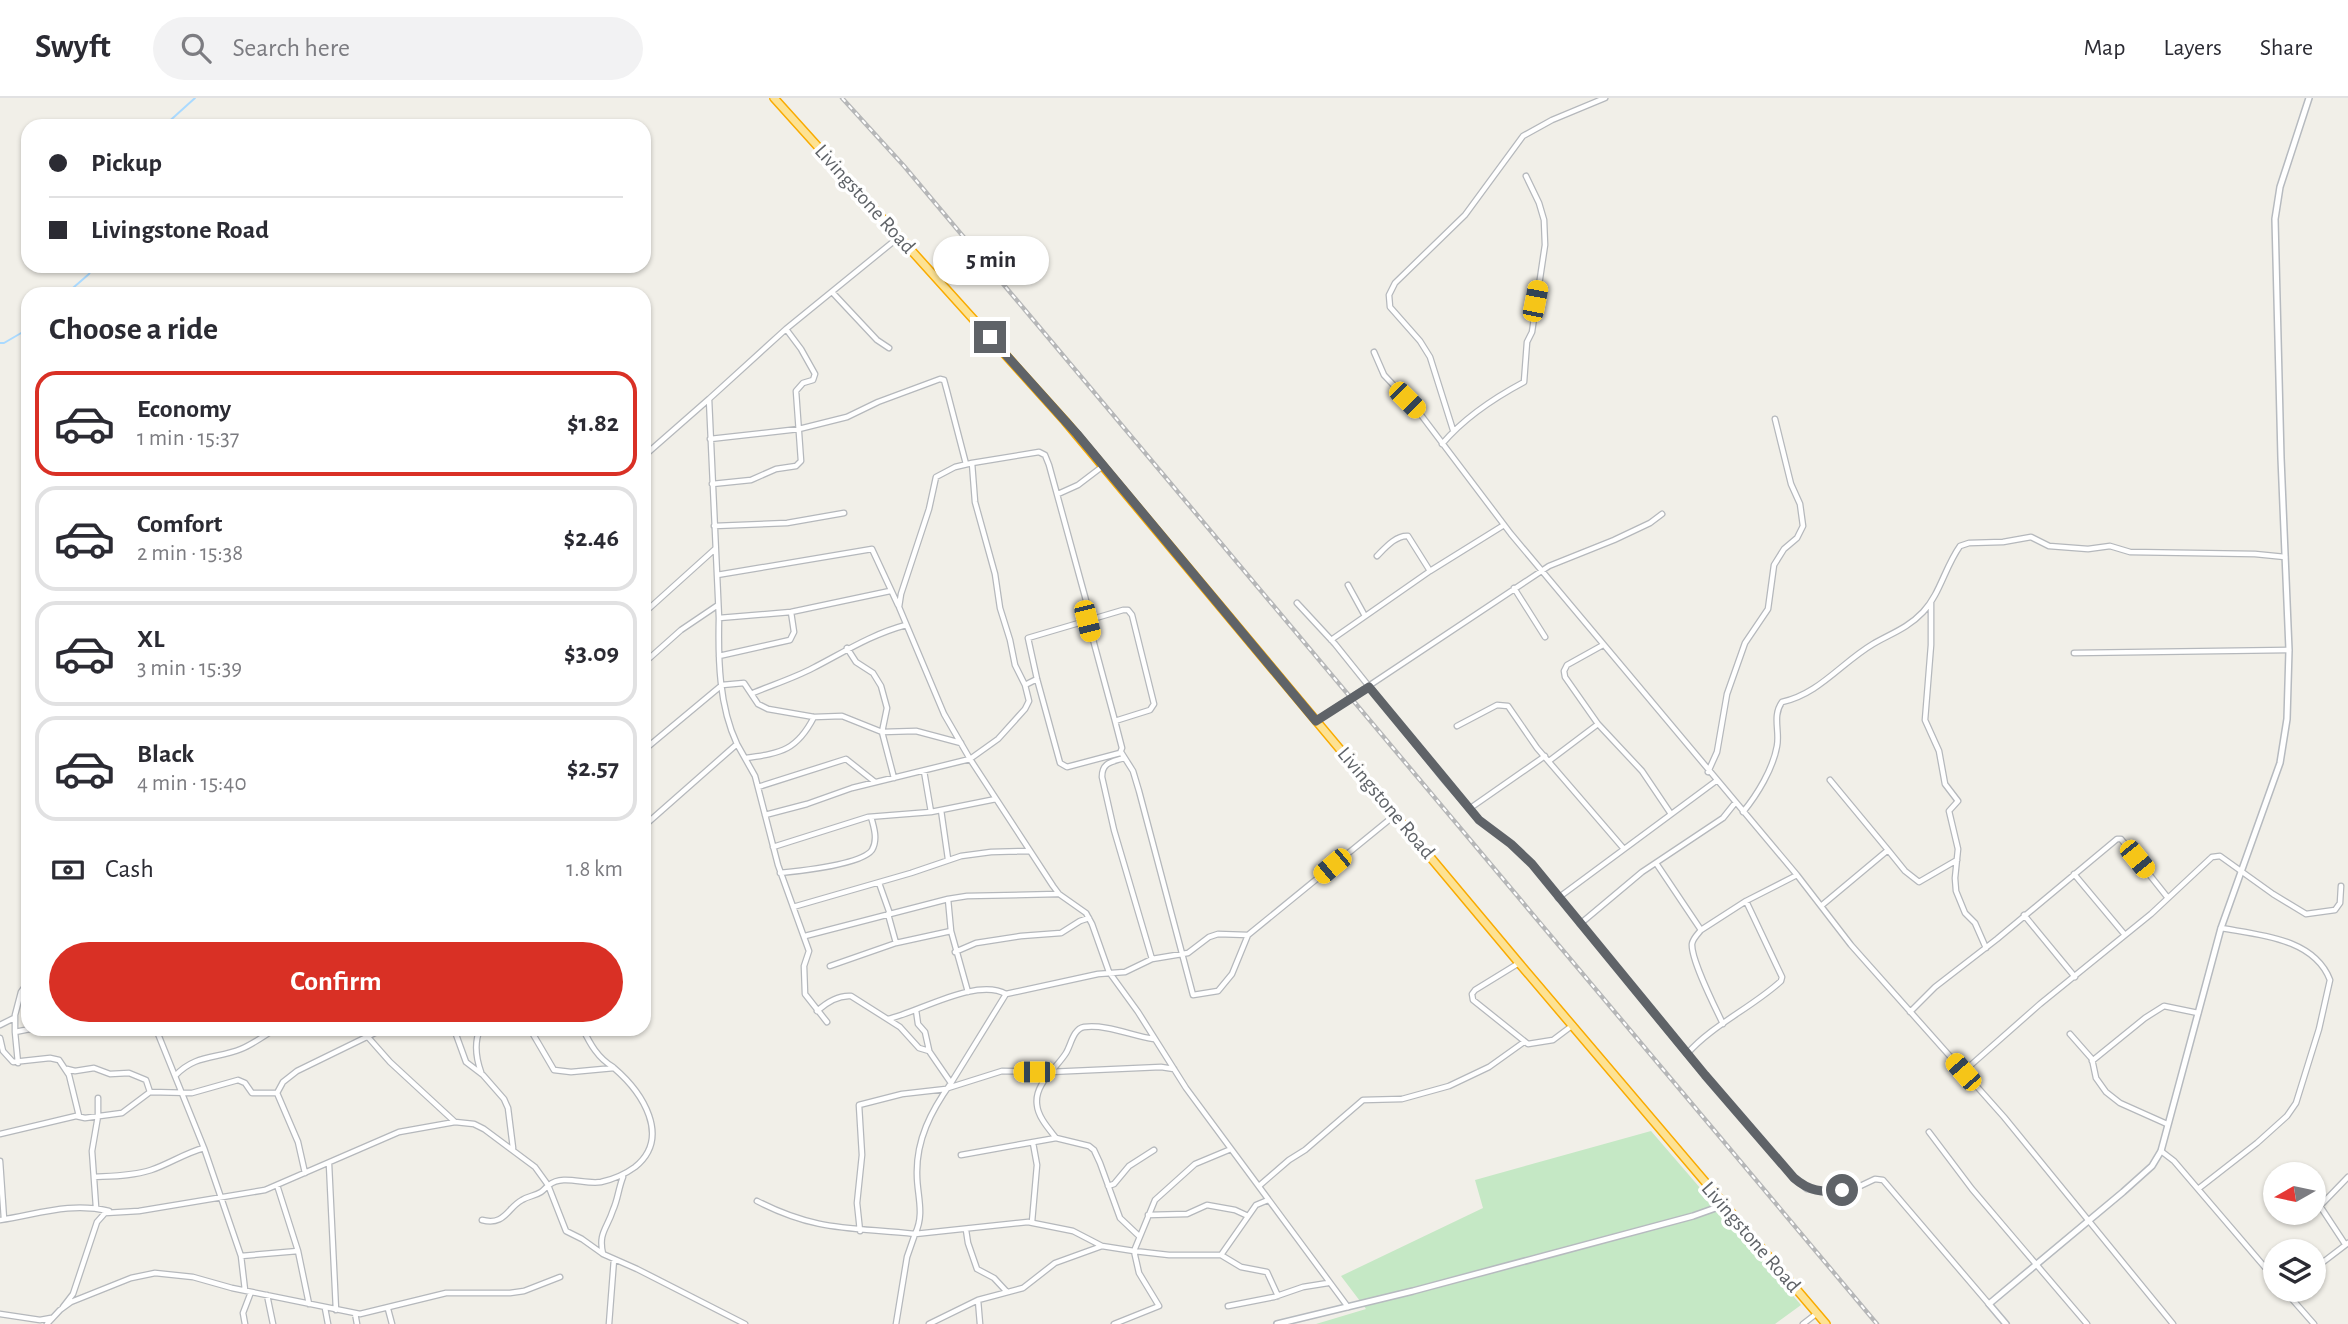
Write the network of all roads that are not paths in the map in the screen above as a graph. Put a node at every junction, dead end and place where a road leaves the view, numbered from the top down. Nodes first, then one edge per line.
1 (774, 98) edge
2 (1605, 98) edge
3 (2309, 98) edge
4 (1526, 176) dead end
5 (899, 237) junction
6 (832, 292) junction
7 (786, 329) junction
8 (889, 348) dead end
9 (1374, 352) dead end
10 (709, 399) junction
11 (1774, 419) dead end
12 (799, 429) junction
13 (1453, 430) junction
14 (710, 439) junction
15 (1442, 443) junction
16 (651, 450) edge
17 (969, 463) junction
18 (1103, 466) junction
19 (712, 484) junction
20 (1058, 494) junction
21 (844, 513) dead end
22 (1662, 514) dead end
23 (1504, 525) junction
24 (714, 526) junction
25 (715, 549) junction
26 (1377, 556) dead end
27 (2286, 558) junction
28 (1542, 570) junction
29 (1430, 571) junction
30 (717, 575) junction
31 (1348, 585) dead end
32 (1514, 588) junction
33 (890, 591) junction
34 (1931, 602) junction
35 (1297, 603) dead end
36 (718, 605) junction
37 (651, 607) edge
38 (899, 607) junction
39 (791, 612) junction
40 (1365, 616) junction
41 (719, 618) junction
42 (1087, 621) junction
43 (906, 625) junction
44 (1545, 636) dead end
45 (1331, 640) junction
46 (1603, 645) junction
47 (847, 648) junction
48 (2289, 650) junction
49 (2074, 653) dead end
50 (719, 656) junction
51 (651, 657) edge
52 (1037, 679) junction
53 (722, 685) junction
54 (1025, 685) junction
55 (1369, 687) junction
56 (753, 693) junction
57 (814, 717) junction
58 (1115, 721) junction
59 (1316, 721) junction
60 (1598, 724) junction
61 (1457, 726) dead end
62 (882, 732) junction
63 (961, 743) junction
64 (651, 744) edge
65 (737, 744) junction
66 (1121, 752) junction
67 (746, 758) junction
68 (1124, 758) junction
69 (1547, 758) junction
70 (970, 759) junction
71 (924, 771) junction
72 (1708, 772) junction
73 (894, 778) junction
74 (1830, 780) dead end
75 (1716, 781) junction
76 (876, 783) junction
77 (758, 787) junction
78 (996, 799) junction
79 (1735, 803) junction
80 (1469, 809) junction
81 (941, 810) junction
82 (931, 812) junction
83 (1742, 813) junction
84 (1395, 814) junction
85 (1671, 814) junction
86 (765, 815) junction
87 (871, 817) junction
88 (651, 820) edge
89 (773, 847) junction
90 (1624, 849) junction
91 (1888, 850) junction
92 (1030, 851) junction
93 (948, 859) junction
94 (1959, 859) junction
95 (1656, 863) junction
96 (2241, 871) junction
97 (780, 873) junction
98 (2074, 874) junction
99 (1797, 875) junction
100 (879, 883) junction
101 (2342, 886) dead end
102 (1059, 894) junction
103 (1558, 898) junction
104 (2168, 898) junction
105 (948, 899) junction
106 (1746, 901) junction
107 (1821, 906) junction
108 (793, 907) junction
109 (889, 914) junction
110 (2024, 915) junction
111 (1089, 918) junction
112 (1580, 924) junction
113 (2221, 928) junction
114 (1702, 930) junction
115 (951, 931) junction
116 (1248, 935) junction
117 (2125, 935) junction
118 (805, 936) junction
119 (896, 943) junction
120 (1986, 948) junction
121 (955, 952) junction
122 (1184, 954) junction
123 (1152, 959) junction
124 (1519, 963) junction
125 (830, 966) dead end
126 (1109, 972) junction
127 (2075, 977) junction
128 (21, 992) edge
129 (968, 992) junction
130 (1006, 994) junction
131 (916, 1010) junction
132 (817, 1011) junction
133 (1910, 1012) junction
134 (2198, 1013) junction
135 (14, 1018) junction
136 (887, 1019) junction
137 (827, 1022) dead end
138 (1723, 1024) junction
139 (0, 1025) edge
140 (1573, 1025) junction
141 (21, 1031) edge
142 (15, 1032) junction
143 (2070, 1034) dead end
144 (159, 1036) edge
145 (263, 1036) edge
146 (367, 1036) joint
147 (457, 1036) edge
148 (477, 1036) edge
149 (534, 1036) edge
150 (587, 1036) edge
151 (0, 1038) edge
152 (1155, 1039) junction
153 (1524, 1042) junction
154 (929, 1051) junction
155 (1687, 1054) junction
156 (2092, 1061) junction
157 (18, 1063) junction
158 (614, 1068) junction
159 (67, 1069) junction
160 (1174, 1069) junction
161 (1049, 1072) junction
162 (1963, 1072) junction
163 (481, 1073) junction
164 (175, 1076) junction
165 (948, 1087) junction
166 (150, 1092) junction
167 (277, 1093) junction
168 (182, 1094) junction
169 (98, 1098) dead end
170 (79, 1116) junction
171 (98, 1116) junction
172 (455, 1122) junction
173 (2167, 1124) junction
174 (1929, 1132) dead end
175 (0, 1133) edge
176 (1056, 1138) junction
177 (1033, 1143) junction
178 (204, 1148) junction
179 (1231, 1149) junction
180 (513, 1150) junction
181 (1154, 1150) dead end
182 (2161, 1151) junction
183 (961, 1155) dead end
184 (0, 1161) edge
185 (329, 1163) junction
186 (305, 1172) junction
187 (623, 1176) junction
188 (94, 1177) junction
189 (2348, 1177) edge
190 (276, 1185) junction
191 (548, 1185) junction
192 (1108, 1186) junction
193 (1259, 1186) junction
194 (2198, 1189) junction
195 (220, 1197) junction
196 (1269, 1200) junction
197 (757, 1201) dead end
198 (1724, 1205) junction
199 (96, 1207) junction
200 (112, 1212) junction
201 (1147, 1215) junction
202 (1248, 1216) junction
203 (2, 1220) edge
204 (482, 1220) dead end
205 (2088, 1222) junction
206 (1032, 1223) junction
207 (966, 1230) junction
208 (860, 1231) junction
209 (915, 1234) junction
210 (1139, 1236) junction
211 (2346, 1243) edge
212 (1102, 1246) junction
213 (298, 1251) junction
214 (1134, 1251) junction
215 (603, 1254) junction
216 (1221, 1255) junction
217 (240, 1256) junction
218 (614, 1259) junction
219 (2326, 1259) edge
220 (2036, 1264) junction
221 (2263, 1265) edge
222 (560, 1277) dead end
223 (1329, 1283) junction
224 (248, 1291) junction
225 (1007, 1292) junction
226 (267, 1295) junction
227 (1279, 1296) junction
228 (978, 1300) junction
229 (2295, 1302) edge
230 (309, 1304) junction
231 (1989, 1304) junction
232 (1228, 1306) dead end
233 (63, 1307) junction
234 (1348, 1307) junction
235 (325, 1308) junction
236 (388, 1309) junction
237 (336, 1310) junction
238 (355, 1313) junction
239 (1817, 1313) junction
240 (0, 1314) edge
241 (53, 1317) junction
242 (47, 1324) edge
243 (245, 1324) edge
244 (272, 1324) edge
245 (328, 1324) edge
246 (357, 1324) edge
247 (392, 1324) edge
248 (609, 1324) edge
249 (745, 1324) edge
250 (896, 1324) edge
251 (929, 1324) edge
252 (980, 1324) edge
253 (1114, 1324) edge
254 (1277, 1324) edge
255 (1803, 1324) edge
256 (1826, 1324) edge
257 (2006, 1324) edge
258 (2087, 1324) edge
259 (2173, 1324) edge
260 (2314, 1324) edge

1 - 5 highway, Livingstone Road
2 - 13 street
3 - 27 street
4 - 13 street
5 - 6 street
5 - 18 highway, Livingstone Road
6 - 7 street
6 - 8 street
7 - 10 street
7 - 12 street
9 - 15 street
10 - 14 street
10 - 16 street
11 - 72 street
12 - 14 street
12 - 17 street
12 - 19 street
13 - 15 street
14 - 19 street
15 - 23 street
17 - 20 street
17 - 38 street
17 - 54 street
18 - 20 street
18 - 59 highway, Livingstone Road
19 - 24 street
20 - 42 street
21 - 24 street
22 - 28 street
23 - 28 street
23 - 29 street
24 - 25 street
25 - 30 street
25 - 37 street
26 - 29 street
27 - 34 street
27 - 48 street
28 - 32 street
28 - 46 street
29 - 40 street
30 - 33 street
30 - 36 street
31 - 40 street
32 - 44 street
32 - 55 street
33 - 38 street
33 - 39 street
34 - 83 street
34 - 94 street
35 - 45 street
36 - 41 street
36 - 51 street
38 - 43 street
39 - 41 street
39 - 50 street
40 - 45 street
41 - 50 street
42 - 52 street
42 - 58 street
42 - 58 street
43 - 47 street
43 - 63 street
45 - 55 street
46 - 60 street
46 - 72 street
47 - 56 street
47 - 62 street
48 - 49 street
48 - 96 street
50 - 53 street
52 - 54 street
52 - 66 street
53 - 56 street
53 - 64 street
53 - 65 street
54 - 70 street
55 - 59 street
55 - 80 street
56 - 57 street
57 - 62 street
57 - 67 street
58 - 66 street
59 - 84 highway, Livingstone Road
60 - 69 street
60 - 85 street
61 - 69 street
62 - 63 street
62 - 73 street
63 - 70 street
65 - 67 street
65 - 88 street
66 - 68 street
67 - 77 street
68 - 122 street
68 - 123 street
69 - 80 street
69 - 90 street
70 - 71 street
70 - 78 street
71 - 73 street
71 - 82 street
72 - 75 street
73 - 76 street
74 - 91 street
75 - 79 street
75 - 85 street
76 - 77 street
76 - 86 street
77 - 86 street
78 - 81 street
78 - 92 street
79 - 83 street
79 - 95 street
80 - 103 street
81 - 82 street
81 - 93 street
82 - 87 street
83 - 99 street
84 - 116 street
84 - 124 highway, Livingstone Road
85 - 90 street
86 - 89 street
87 - 89 street
87 - 97 street
89 - 97 street
90 - 103 street
91 - 94 street
91 - 107 street
92 - 93 street
92 - 102 street
93 - 100 street
94 - 120 street
95 - 112 street
95 - 114 street
96 - 101 street
96 - 104 street
96 - 113 street
97 - 108 street
98 - 104 street
98 - 110 street
98 - 117 street
99 - 106 street
99 - 107 street
100 - 108 street
100 - 109 street
102 - 105 street
102 - 111 street
103 - 112 street
104 - 117 street
105 - 109 street
105 - 115 street
106 - 114 street
106 - 138 street
107 - 133 street
108 - 118 street
109 - 118 street
109 - 119 street
110 - 120 street
110 - 127 street
111 - 121 street
111 - 126 street
112 - 155 street
113 - 134 street
113 - 194 street
114 - 138 street
115 - 119 street
115 - 121 street
116 - 122 street
116 - 122 street
117 - 127 street
118 - 132 street
119 - 125 street
120 - 133 street
121 - 129 street
122 - 123 street
123 - 126 street
124 - 140 highway, Livingstone Road
124 - 153 street
126 - 130 street
126 - 152 street
127 - 162 street
128 - 135 street
129 - 130 street
129 - 131 street
130 - 165 street
131 - 136 street
131 - 154 street
132 - 136 street
132 - 137 street
133 - 162 street
134 - 156 street
134 - 173 street
135 - 139 street
135 - 142 street
136 - 154 street
138 - 155 street
140 - 153 street
140 - 198 highway, Livingstone Road
141 - 142 street
142 - 157 street
143 - 156 street
144 - 164 street
145 - 164 street
146 - 167 street
146 - 172 street
147 - 163 street
148 - 163 street
149 - 158 street
150 - 158 street
151 - 157 street
152 - 160 street
152 - 161 street
153 - 193 street
154 - 165 street
155 - 231 street
156 - 173 street
157 - 159 street
158 - 187 street
159 - 166 street
159 - 170 street
160 - 161 street
160 - 179 street
161 - 165 street
161 - 176 street
162 - 205 street
163 - 180 street
164 - 168 street
165 - 208 street
165 - 209 street
166 - 168 street
166 - 171 street
167 - 168 street
167 - 186 street
168 - 178 street
169 - 171 street
170 - 171 street
170 - 175 street
171 - 188 street
172 - 180 street
172 - 185 street
173 - 182 street
174 - 220 street
176 - 177 street
176 - 192 street
177 - 183 street
177 - 206 street
178 - 188 street
178 - 195 street
179 - 193 street
179 - 201 street
180 - 191 street
181 - 192 street
182 - 194 street
182 - 205 street
184 - 203 street
185 - 186 street
185 - 237 street
186 - 190 street
187 - 191 street
187 - 215 street
188 - 199 street
189 - 211 street
190 - 195 street
190 - 213 street
191 - 204 street
191 - 215 street
192 - 210 street
193 - 196 street
194 - 221 street
195 - 200 street
195 - 217 street
196 - 202 street
196 - 223 street
197 - 208 street
198 - 234 street
198 - 239 highway, Livingstone Road
199 - 200 street
199 - 203 street
200 - 233 street
201 - 202 street
201 - 210 street
202 - 216 street
205 - 220 street
205 - 259 street
206 - 207 street
206 - 212 street
207 - 209 street
207 - 225 street
208 - 209 street
209 - 250 street
210 - 214 street
211 - 219 street
212 - 214 street
212 - 225 street
213 - 217 street
213 - 230 street
214 - 216 street
214 - 253 street
215 - 218 street
216 - 227 street
217 - 224 street
218 - 248 street
218 - 249 street
220 - 231 street
220 - 258 street
222 - 236 street
223 - 227 street
223 - 234 street
224 - 226 street
224 - 233 street
224 - 243 street
225 - 228 street
226 - 230 street
226 - 244 street
227 - 232 street
228 - 251 street
228 - 252 street
229 - 260 street
230 - 235 street
231 - 257 street
233 - 241 street
234 - 254 street
235 - 237 street
235 - 245 street
236 - 238 street
236 - 247 street
237 - 238 street
238 - 246 street
239 - 255 street
239 - 256 highway, Livingstone Road
240 - 241 street
241 - 242 street

